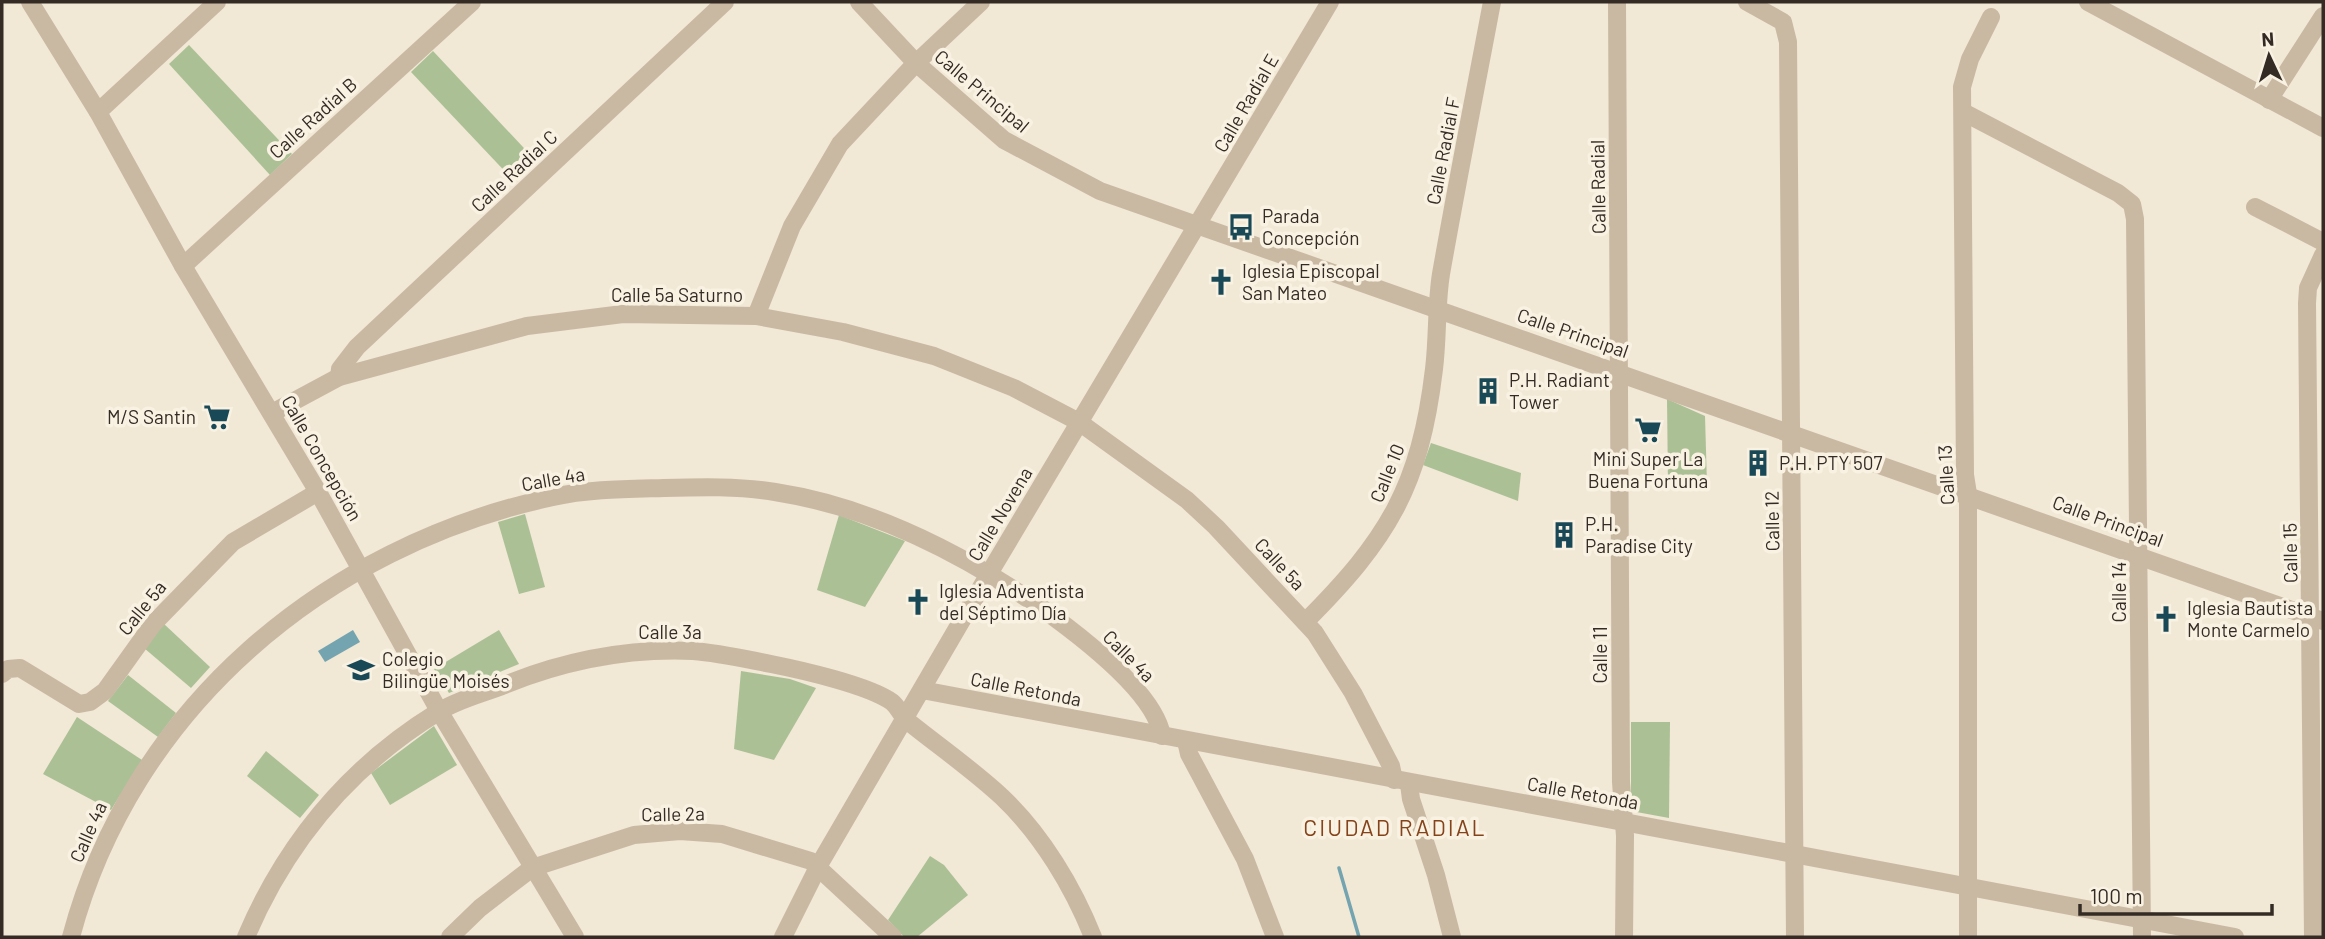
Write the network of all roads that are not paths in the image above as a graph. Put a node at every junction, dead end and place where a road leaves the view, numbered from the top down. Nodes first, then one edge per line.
1 (30, 2) edge
2 (217, 2) edge
3 (472, 2) edge
4 (725, 2) edge
5 (859, 2) edge
6 (981, 2) edge
7 (1330, 2) edge
8 (1492, 2) edge
9 (1617, 2) edge
10 (1747, 2) edge
11 (2088, 2) edge
12 (2323, 16) edge
13 (1991, 17) dead end
14 (916, 63) junction
15 (2269, 100) junction
16 (98, 112) junction
17 (1962, 112) junction
18 (2323, 128) edge
19 (2255, 207) dead end
20 (1199, 225) junction
21 (2323, 242) edge
22 (2323, 255) edge
23 (183, 266) junction
24 (2316, 296) edge
25 (1439, 309) junction
26 (756, 316) junction
27 (1622, 372) junction
28 (339, 377) junction
29 (272, 413) junction
30 (1080, 422) junction
31 (1792, 432) junction
32 (318, 492) junction
33 (1968, 494) junction
34 (2139, 555) junction
35 (361, 568) junction
36 (990, 572) junction
37 (2318, 619) edge
38 (1305, 622) junction
39 (2, 674) edge
40 (922, 690) junction
41 (439, 711) junction
42 (905, 719) junction
43 (1162, 736) junction
44 (1186, 741) junction
45 (1402, 782) junction
46 (1624, 822) junction
47 (1796, 855) junction
48 (819, 865) junction
49 (532, 868) junction
50 (1968, 886) junction
51 (2142, 929) edge
52 (71, 937) edge
53 (246, 937) edge
54 (450, 937) edge
55 (575, 937) edge
56 (783, 937) edge
57 (893, 937) edge
58 (1093, 937) edge
59 (1275, 937) edge
60 (1452, 937) edge
61 (1623, 937) edge
62 (1795, 937) edge
63 (1968, 937) edge
64 (2235, 937) edge
65 (2313, 937) edge

1 - 16 street, Calle Concepción
2 - 16 street
3 - 23 street, Calle Radial B
4 - 28 street, Calle Radial C
5 - 14 street, Calle Principal
6 - 14 street
7 - 20 street, Calle Radial E
8 - 25 street, Calle Radial F
9 - 27 street, Calle Radial
10 - 31 street, Calle 12
11 - 15 street
12 - 15 street
13 - 17 street, Calle 13
14 - 20 street, Calle Principal
14 - 26 street
15 - 18 street
16 - 23 street, Calle Concepción
17 - 33 street, Calle 13
17 - 34 street, Calle 14
19 - 21 street
20 - 25 street, Calle Principal
20 - 30 street, Calle Novena
22 - 24 street, Calle 15
23 - 29 street, Calle Concepción
24 - 37 street, Calle 15
25 - 27 street, Calle Principal
25 - 38 street, Calle 10
26 - 28 street, Calle 5a Saturno
26 - 30 street, Calle 5a Saturno
27 - 31 street, Calle Principal
27 - 46 street, Calle 11
28 - 29 street, Calle 5a Saturno
29 - 32 street, Calle Concepción
30 - 36 street, Calle Novena
30 - 38 street, Calle 5a
31 - 33 street, Calle Principal
31 - 47 street, Calle 12
32 - 35 street, Calle Concepción
32 - 39 street, Calle 5a
33 - 34 street, Calle Principal
33 - 50 street, Calle 13
34 - 37 street, Calle Principal
34 - 51 street, Calle 14
35 - 36 street, Calle 4a
35 - 41 street, Calle Concepción
35 - 52 street, Calle 4a
36 - 40 street, Calle Novena
36 - 43 street, Calle 4a
37 - 65 street, Calle 15
38 - 45 street, Calle 5a
40 - 42 street, Calle Novena
40 - 43 street, Calle Retonda
41 - 42 street, Calle 3a
41 - 49 street, Calle Concepción
41 - 53 street, Calle 3a
42 - 48 street, Calle Novena
42 - 58 street, Calle 3a
43 - 44 street, Calle Retonda
44 - 45 street, Calle Retonda
44 - 59 street
45 - 46 street, Calle Retonda
45 - 60 street
46 - 47 street, Calle Retonda
46 - 61 street, Calle 11
47 - 50 street, Calle Retonda
47 - 62 street, Calle 12
48 - 49 street, Calle 2a
48 - 56 street, Calle Novena
48 - 57 street, Calle 2a
49 - 54 street, Calle 2a
49 - 55 street, Calle Concepción
50 - 51 street, Calle Retonda
50 - 63 street, Calle 13
51 - 64 street, Calle Retonda

